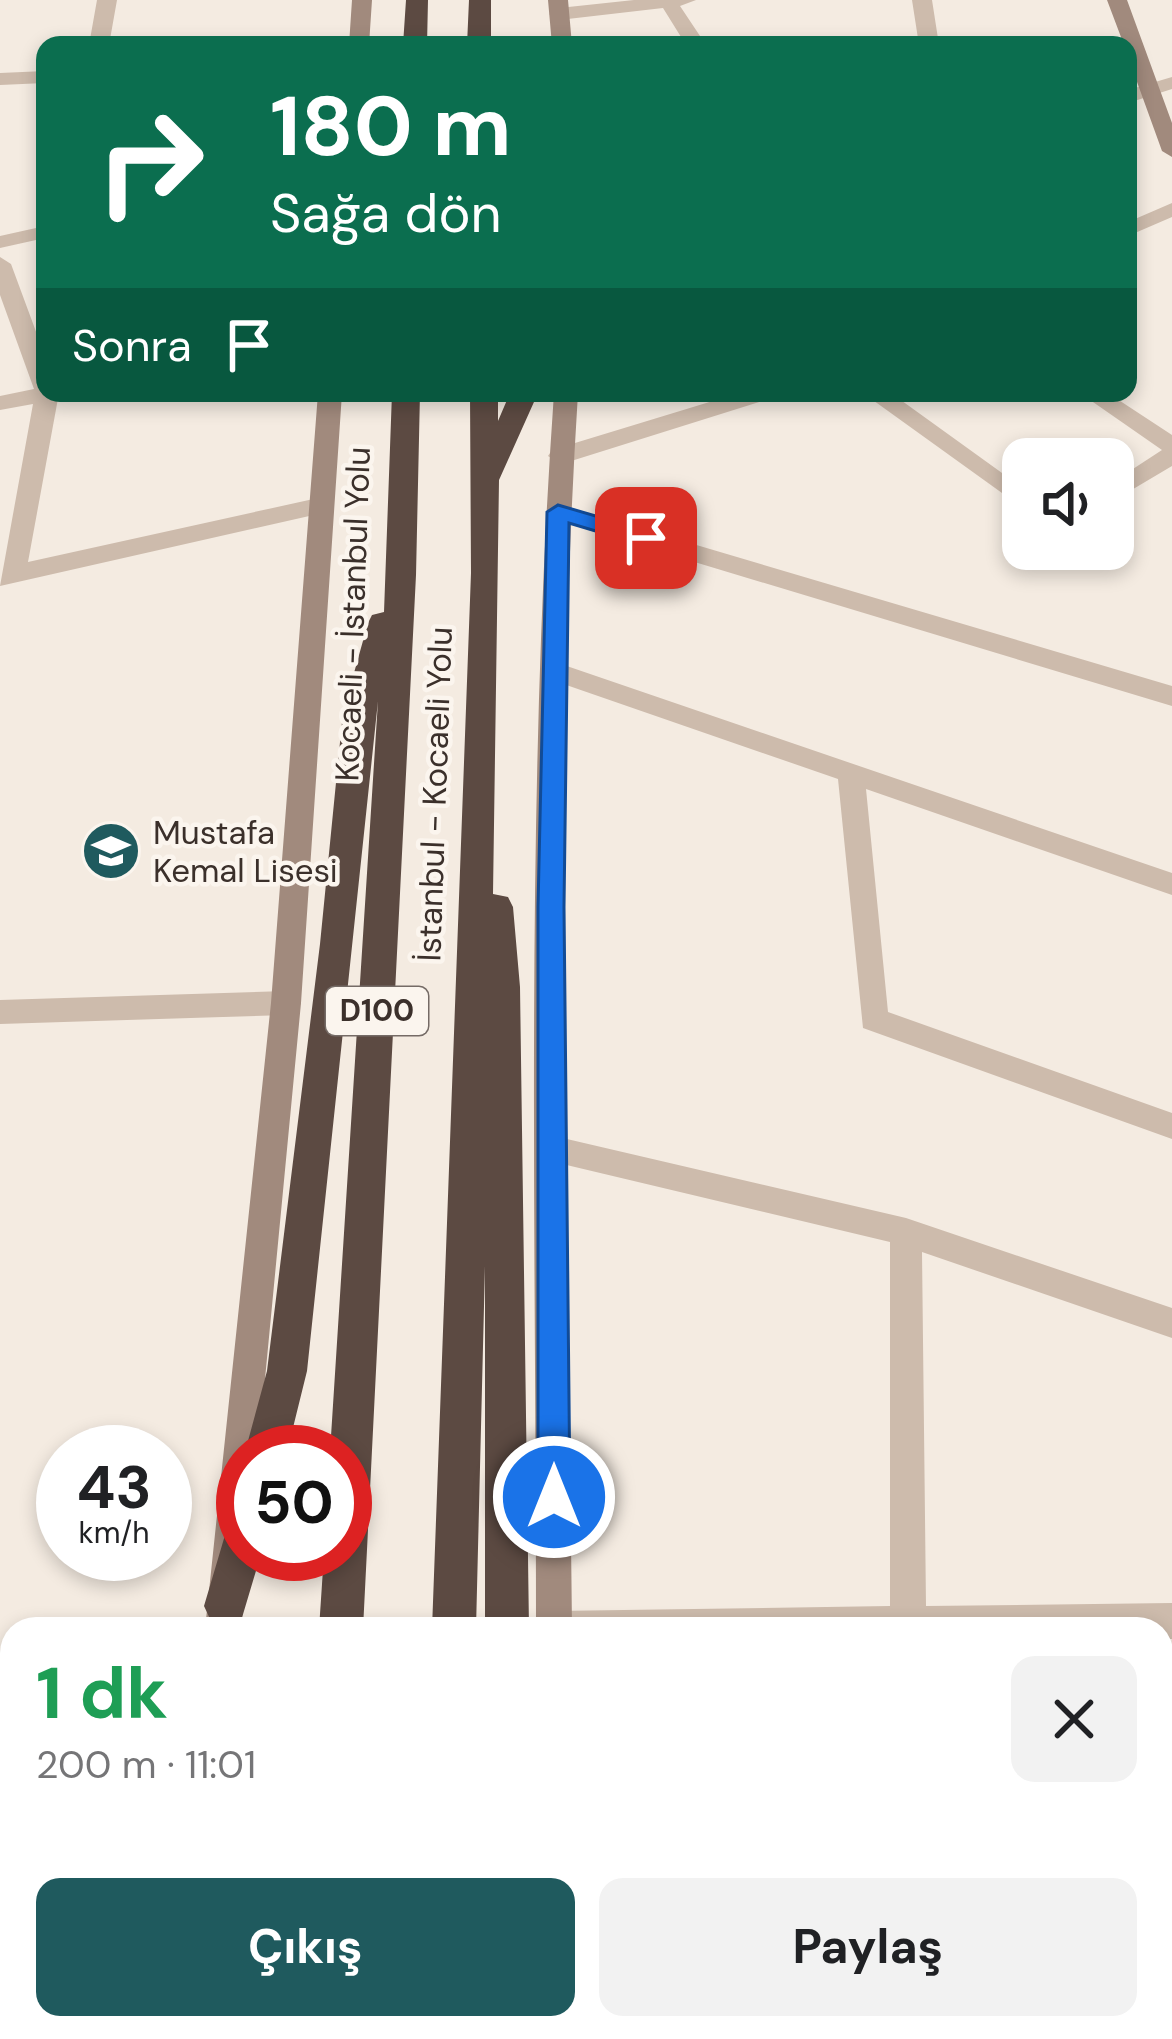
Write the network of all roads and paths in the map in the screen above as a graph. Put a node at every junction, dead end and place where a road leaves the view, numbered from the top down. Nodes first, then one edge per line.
1 (107, 0) edge
2 (362, 0) edge
3 (416, 0) edge
4 (480, 0) edge
5 (922, 0) edge
6 (1118, 0) edge
7 (677, 1) edge
8 (559, 7) edge
9 (101, 36) edge
10 (360, 36) edge
11 (415, 36) edge
12 (479, 36) edge
13 (692, 36) edge
14 (928, 36) edge
15 (1131, 36) edge
16 (1137, 53) edge
17 (36, 78) edge
18 (0, 80) edge
19 (1172, 83) edge
20 (1150, 90) junction
21 (1137, 94) edge
22 (1172, 151) edge
23 (1172, 208) edge
24 (1137, 226) edge
25 (36, 234) edge
26 (0, 242) edge
27 (0, 264) edge
28 (36, 364) edge
29 (36, 394) edge
30 (44, 402) edge
31 (329, 402) edge
32 (406, 402) edge
33 (484, 402) edge
34 (520, 402) edge
35 (565, 402) edge
36 (735, 402) edge
37 (887, 402) edge
38 (1106, 402) edge
39 (0, 403) edge
40 (1172, 446) edge
41 (1172, 455) edge
42 (560, 456) junction
43 (1134, 479) edge
44 (1002, 485) edge
45 (485, 487) junction
46 (318, 506) junction
47 (558, 512) junction
48 (401, 550) junction
49 (7, 576) edge
50 (558, 672) junction
51 (1172, 696) edge
52 (482, 725) junction
53 (851, 774) junction
54 (1172, 884) edge
55 (286, 1003) junction
56 (0, 1012) edge
57 (1172, 1126) edge
58 (554, 1149) junction
59 (905, 1232) junction
60 (1172, 1323) edge
61 (273, 1425) edge
62 (233, 1581) edge
63 (224, 1617) edge
64 (224, 1617) edge
65 (342, 1617) edge
66 (454, 1617) edge
67 (507, 1617) edge
68 (554, 1617) edge
69 (908, 1617) edge

1 - 9 street
2 - 10 main road
3 - 11 highway
4 - 12 highway
5 - 14 street
6 - 15 main road
7 - 8 street
7 - 13 street
16 - 20 main road
17 - 18 street
19 - 20 street
20 - 21 street
20 - 22 main road
23 - 24 street
25 - 26 street
27 - 28 street
29 - 39 street
30 - 49 street
31 - 46 main road
32 - 48 highway, Kocaeli - İstanbul Yolu / D100
33 - 45 highway, İstanbul - Kocaeli Yolu / D100
34 - 45 highway
35 - 42 main road
36 - 42 street
37 - 44 street
38 - 40 street
41 - 43 street
42 - 47 main road
45 - 52 highway, İstanbul - Kocaeli Yolu / D100
46 - 49 street
46 - 55 main road
47 - 50 main road
47 - 51 street
48 - 61 highway
48 - 65 highway, Kocaeli - İstanbul Yolu / D100
50 - 53 street
50 - 58 main road
52 - 66 highway, İstanbul - Kocaeli Yolu / D100
52 - 67 highway
53 - 54 street
53 - 57 street
55 - 56 street
55 - 63 main road
58 - 59 street
58 - 68 main road
59 - 60 street
59 - 69 street
62 - 64 highway

